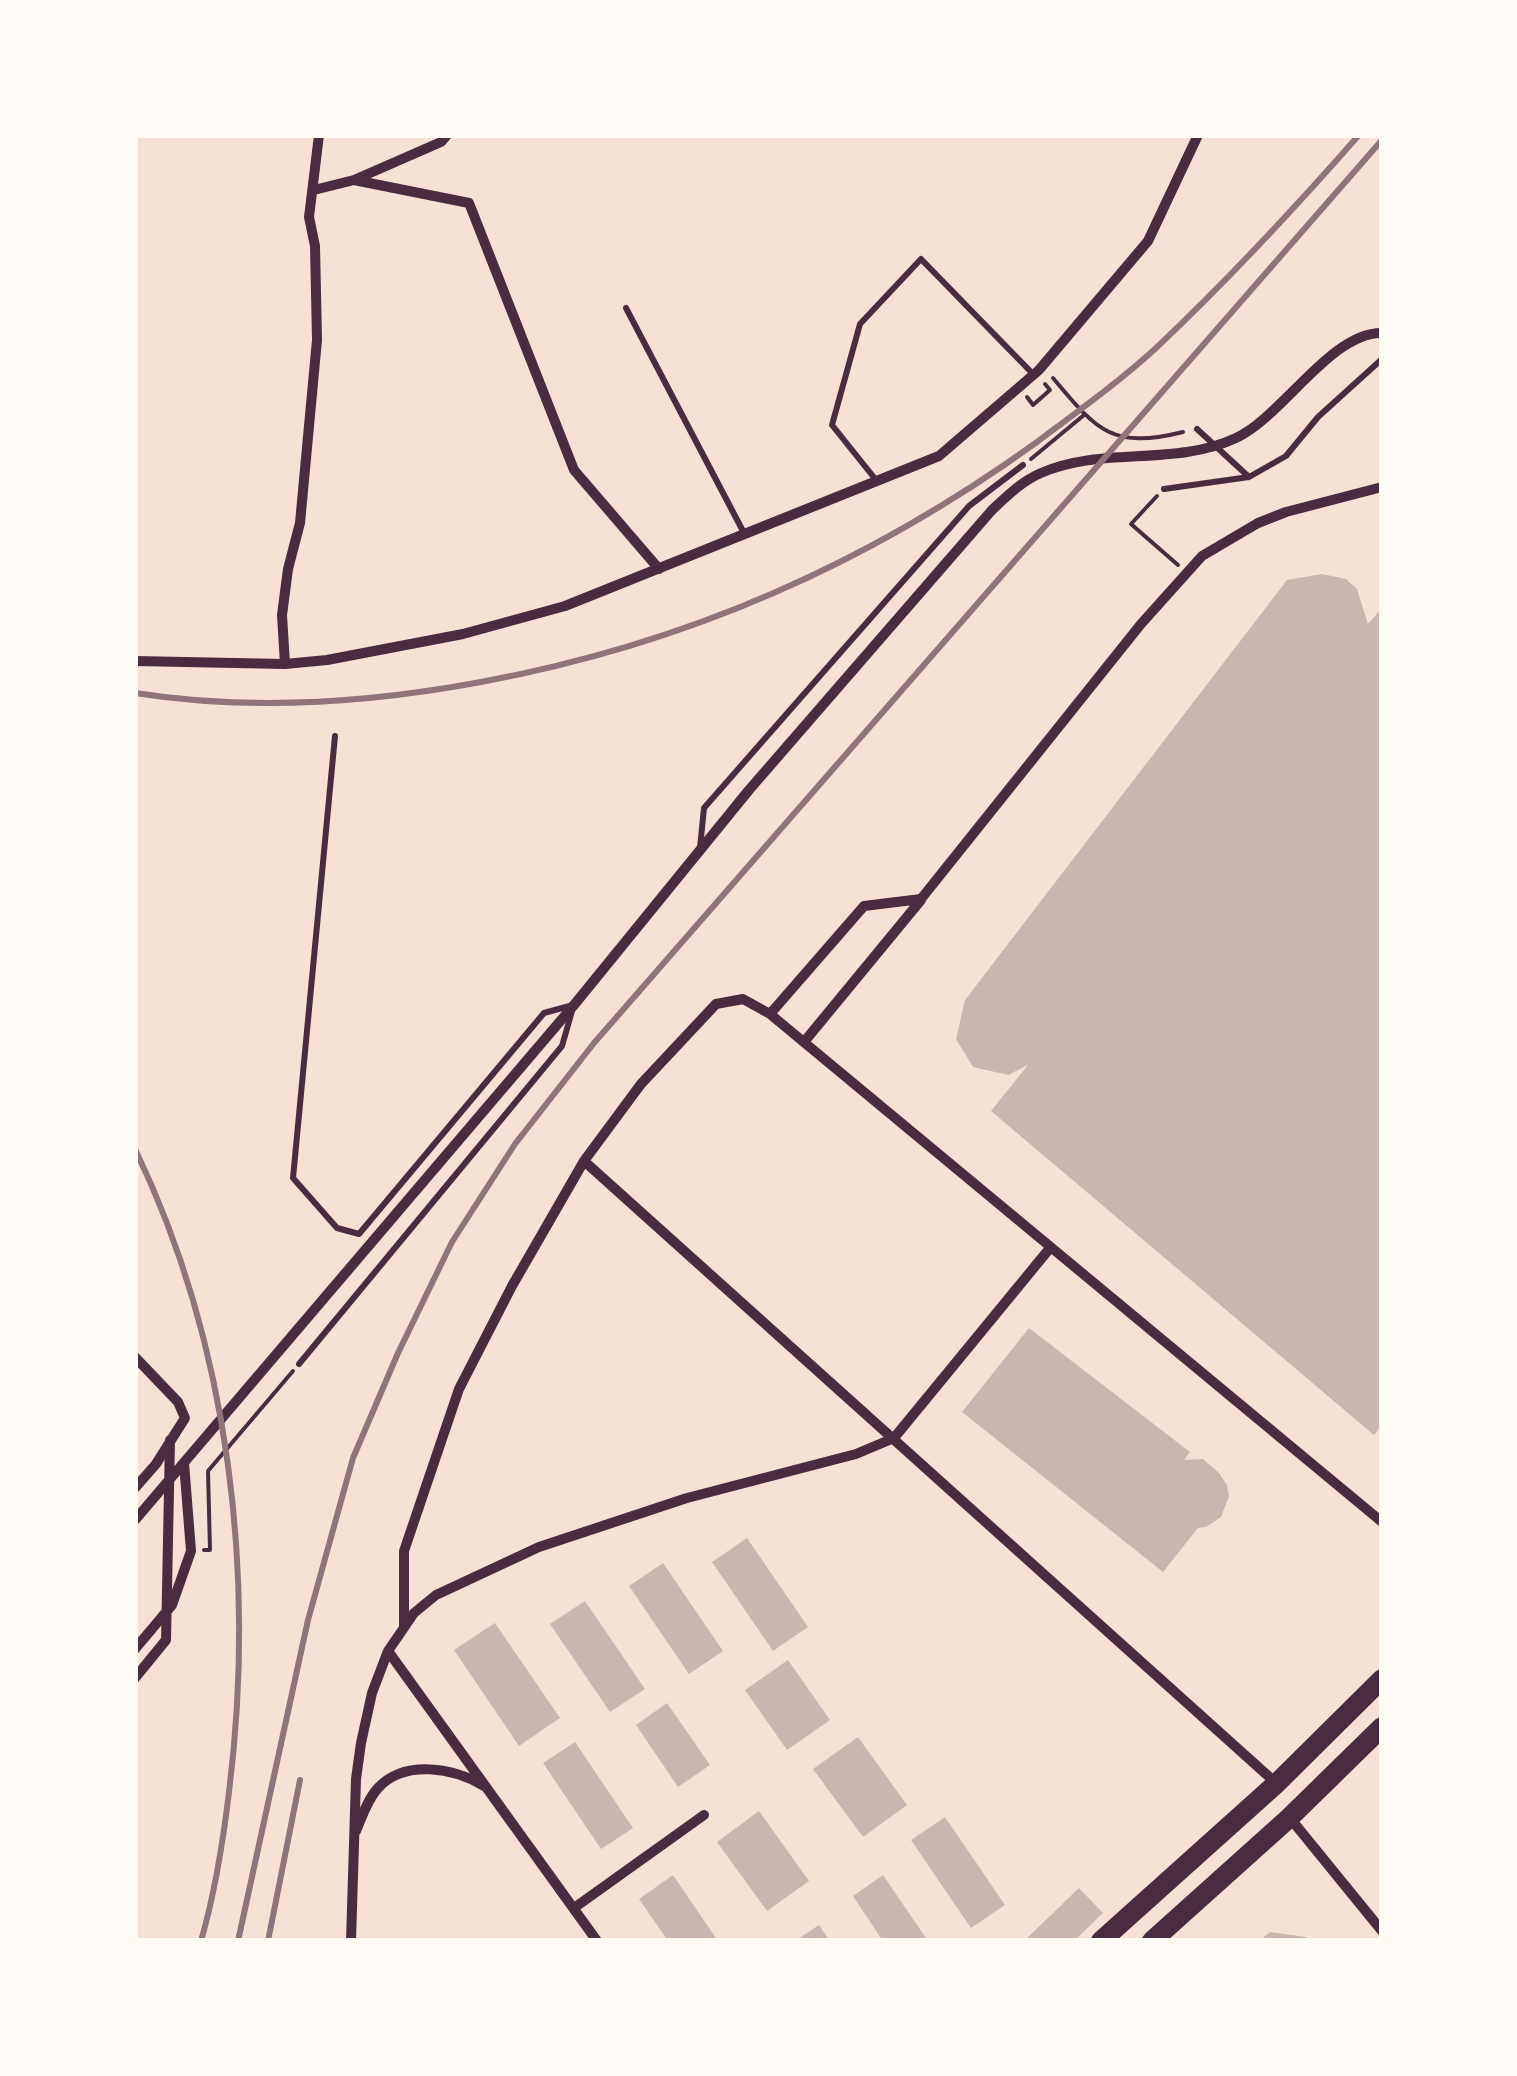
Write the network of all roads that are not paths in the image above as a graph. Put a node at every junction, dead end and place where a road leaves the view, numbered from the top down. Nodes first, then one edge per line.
1 (318, 135) edge
2 (448, 135) edge
3 (1198, 135) edge
4 (354, 180) junction
5 (314, 190) junction
6 (626, 308) dead end
7 (1382, 333) edge
8 (1382, 360) edge
9 (1034, 374) junction
10 (1198, 429) road end
11 (1023, 465) road end
12 (1249, 477) junction
13 (876, 482) junction
14 (1382, 487) edge
15 (1164, 489) road end
16 (745, 534) junction
17 (659, 569) junction
18 (135, 661) edge
19 (285, 664) junction
20 (335, 736) dead end
21 (700, 849) junction
22 (921, 899) junction
23 (574, 1005) junction
24 (770, 1014) junction
25 (804, 1042) junction
26 (584, 1162) junction
27 (1050, 1248) junction
28 (135, 1357) edge
29 (299, 1364) road end
30 (894, 1438) junction
31 (170, 1440) junction
32 (184, 1463) junction
33 (135, 1488) edge
34 (135, 1520) edge
35 (1382, 1522) edge
36 (404, 1626) junction
37 (135, 1649) edge
38 (388, 1650) junction
39 (135, 1678) edge
40 (1382, 1679) edge
41 (1382, 1727) edge
42 (1277, 1783) junction
43 (488, 1789) junction
44 (704, 1815) dead end
45 (1289, 1818) junction
46 (354, 1837) junction
47 (574, 1908) junction
48 (1382, 1932) edge
49 (351, 1941) edge
50 (597, 1941) edge
51 (1100, 1941) edge
52 (1152, 1941) edge

1 - 5 street
2 - 4 street
3 - 9 street
4 - 5 street
4 - 17 street
5 - 19 street
6 - 16 lane
7 - 21 street
8 - 12 lane
9 - 13 street
9 - 13 lane
10 - 12 lane
11 - 21 lane
12 - 15 lane
13 - 16 street
14 - 22 street
16 - 17 street
17 - 19 street
18 - 19 street
20 - 23 lane
21 - 23 street
22 - 24 street
22 - 25 street
23 - 29 lane
23 - 32 street
24 - 25 street
24 - 26 street
25 - 27 street
26 - 30 street
26 - 36 street
27 - 30 street
27 - 35 street
28 - 31 street
30 - 36 street
30 - 42 street
31 - 33 street
31 - 39 street
32 - 34 street
32 - 37 street
36 - 38 street
38 - 43 street
38 - 46 street
40 - 42 main road
41 - 45 main road
42 - 51 main road
43 - 46 street
43 - 47 street
44 - 47 street
45 - 48 street
45 - 52 main road
46 - 49 street
47 - 50 street

